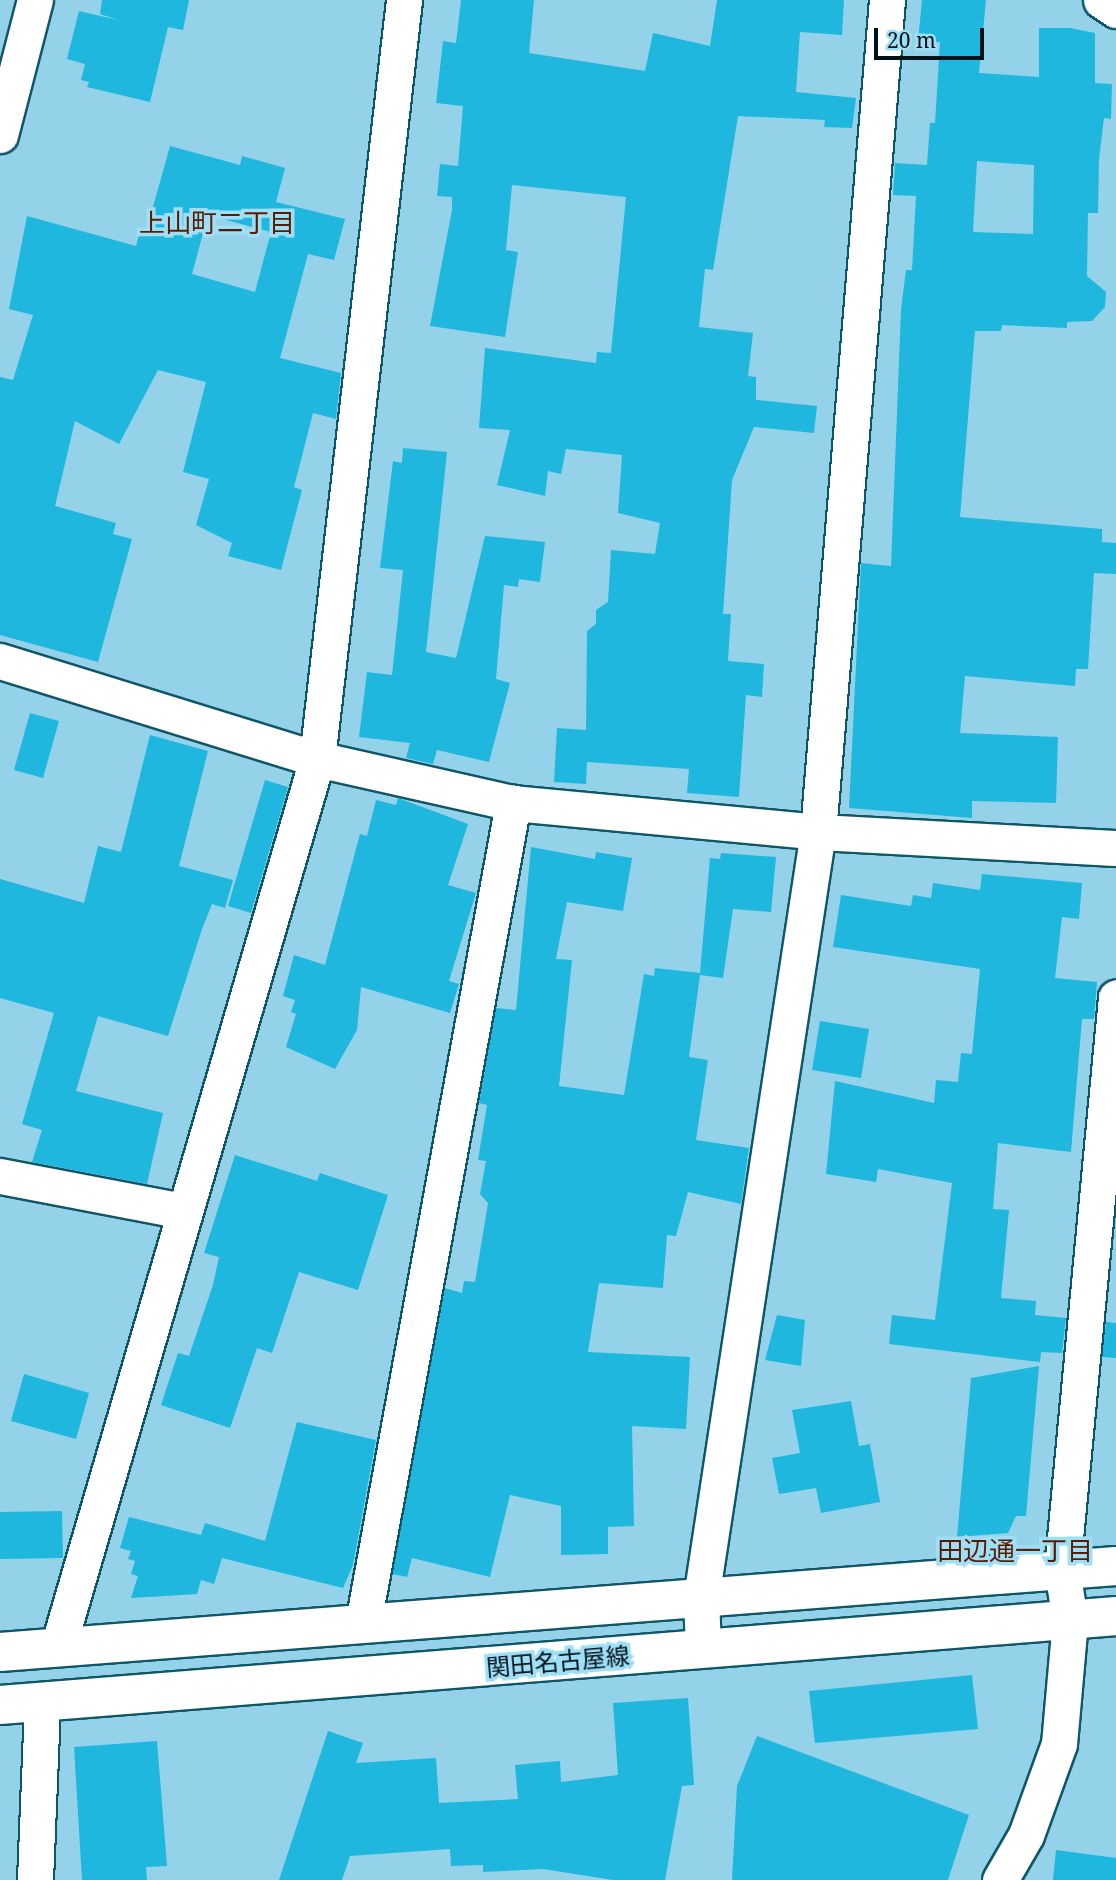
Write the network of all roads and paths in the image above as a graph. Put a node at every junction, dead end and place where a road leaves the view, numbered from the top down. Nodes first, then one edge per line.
1 (36, 0) edge
2 (404, 0) edge
3 (887, 0) edge
4 (1101, 0) edge
5 (1116, 10) edge
6 (0, 135) edge
7 (0, 661) edge
8 (317, 759) junction
9 (513, 803) junction
10 (818, 832) junction
11 (1116, 848) edge
12 (1116, 998) edge
13 (0, 1176) edge
14 (184, 1211) junction
15 (1116, 1566) edge
16 (1062, 1570) junction
17 (701, 1598) junction
18 (1116, 1616) edge
19 (1070, 1620) junction
20 (363, 1623) junction
21 (58, 1647) junction
22 (703, 1649) junction
23 (0, 1652) edge
24 (42, 1702) junction
25 (0, 1705) edge
26 (35, 1880) edge
27 (1000, 1880) edge

1 - 6 street
2 - 8 street
3 - 10 street
4 - 5 street
7 - 8 street
8 - 9 street
8 - 14 street
9 - 10 street
9 - 20 street
10 - 11 street
10 - 17 street
12 - 16 street
13 - 14 street
14 - 21 street
15 - 16 main road
16 - 17 main road
16 - 19 street
17 - 20 main road
17 - 22 street
18 - 19 main road, 関田名古屋線
19 - 22 main road, 関田名古屋線
19 - 27 street
20 - 21 main road
21 - 23 main road
22 - 24 main road, 関田名古屋線
24 - 25 main road, 関田名古屋線
24 - 26 street

